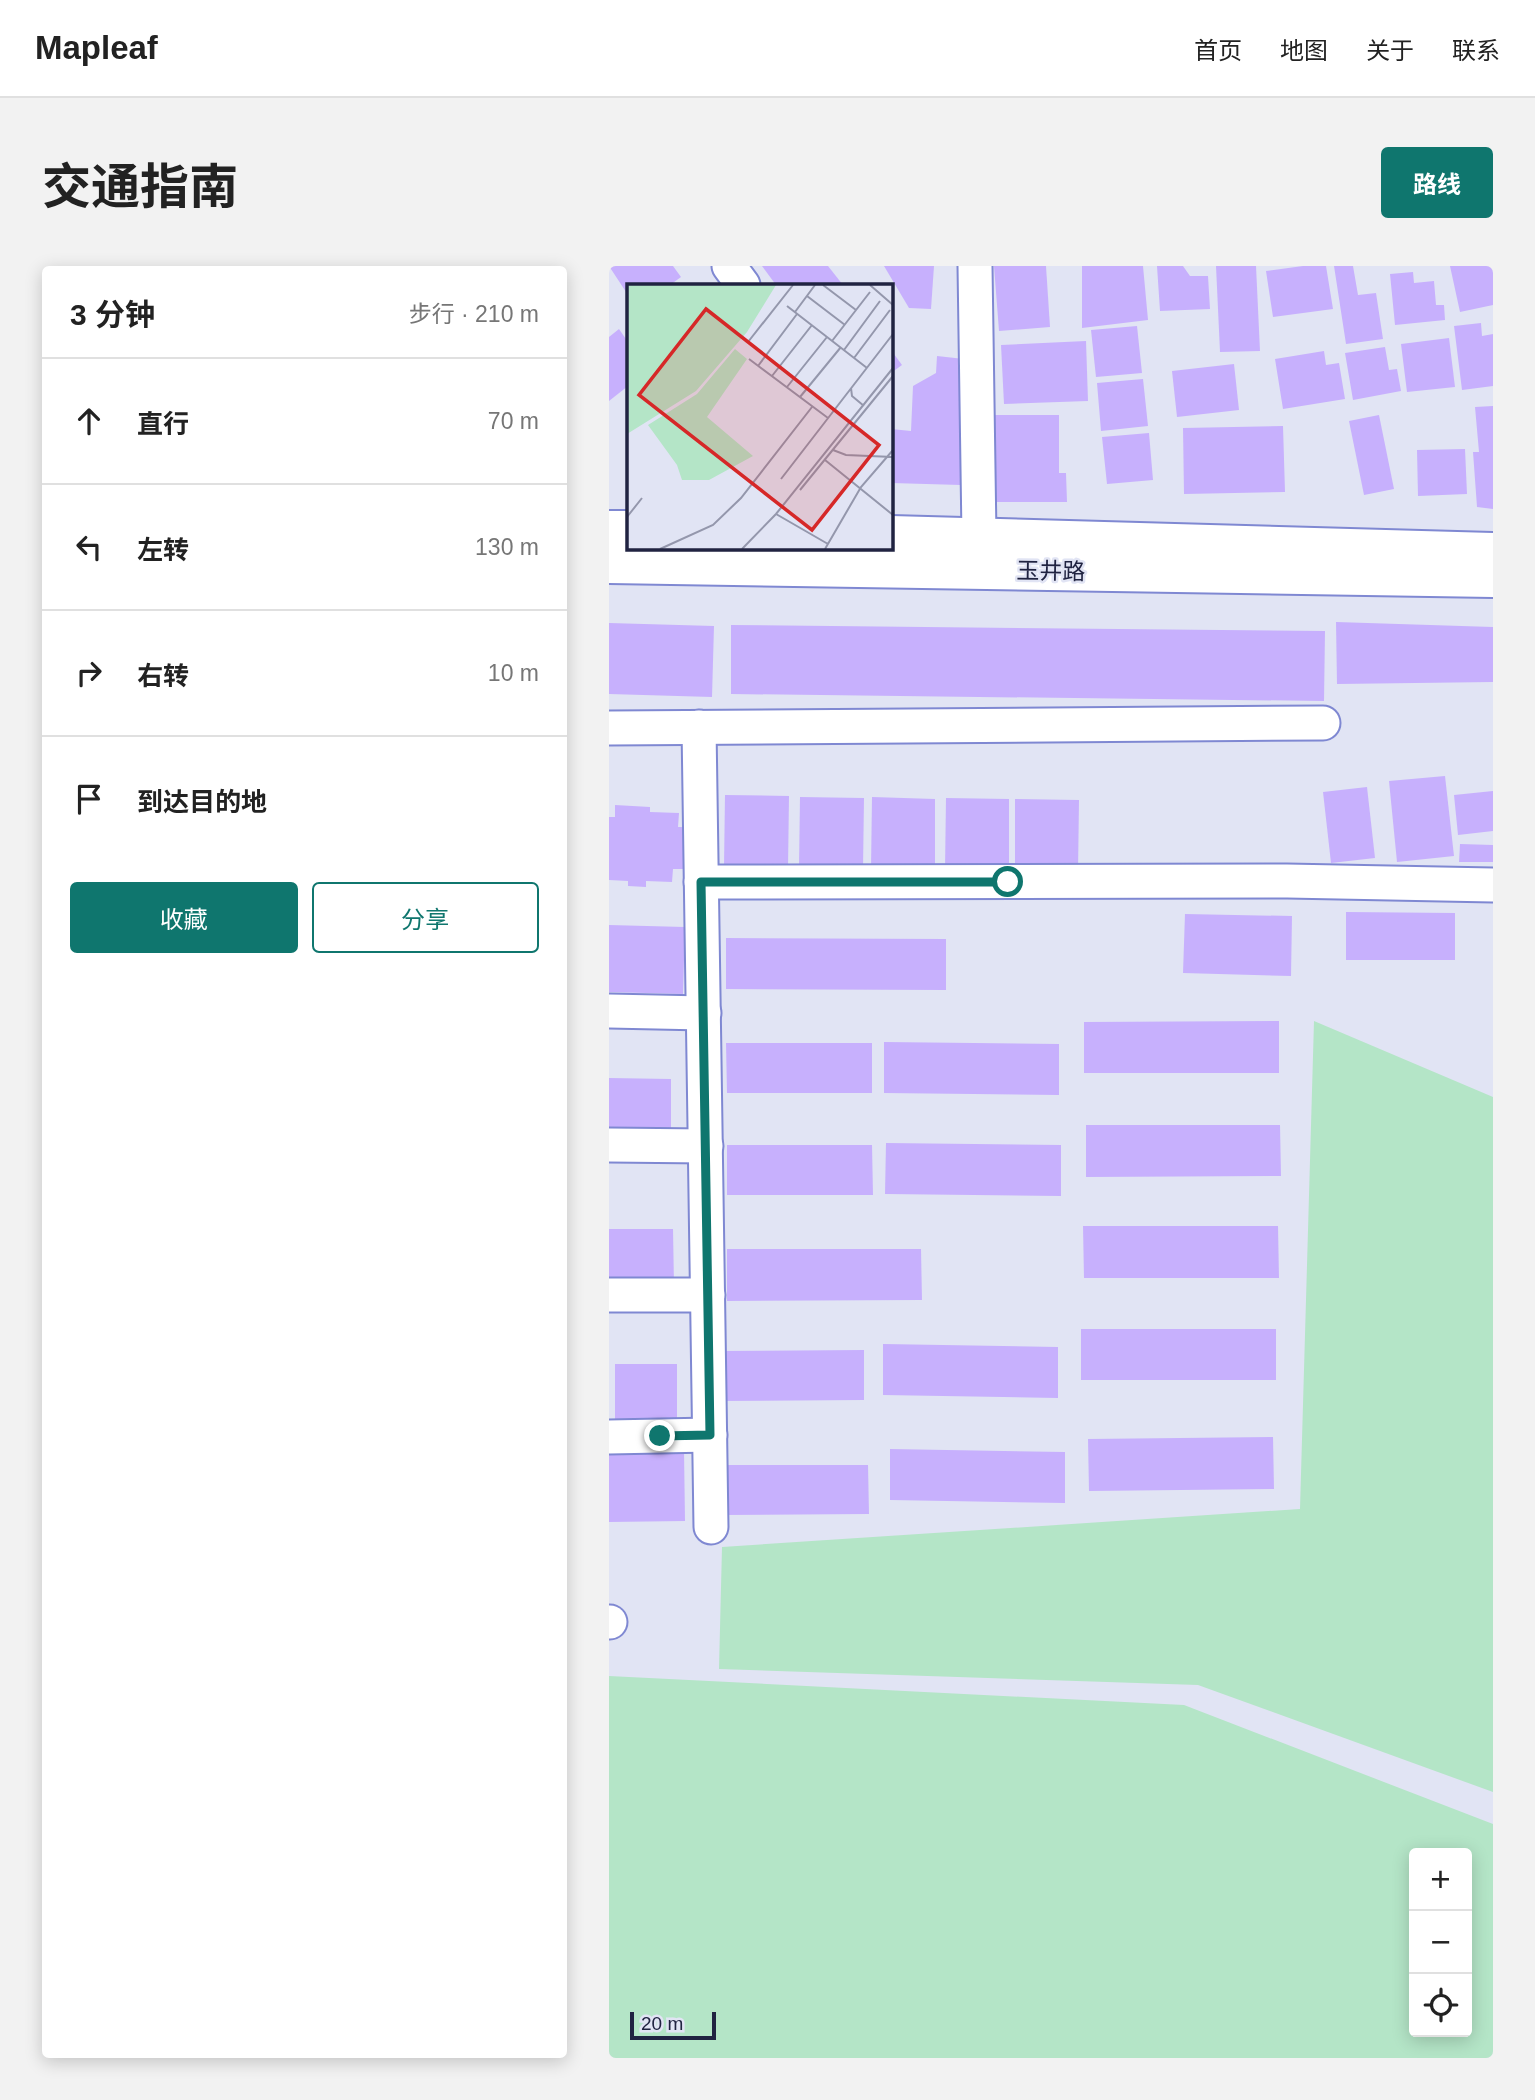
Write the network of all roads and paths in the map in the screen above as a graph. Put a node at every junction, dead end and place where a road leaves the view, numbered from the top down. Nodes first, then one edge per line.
1 (729, 266) edge
2 (975, 266) edge
3 (742, 284) edge
4 (609, 530) edge
5 (627, 530) edge
6 (893, 535) edge
7 (979, 536) junction
8 (1493, 552) edge
9 (609, 565) edge
10 (1493, 578) edge
11 (1322, 723) dead end
12 (609, 727) edge
13 (699, 727) junction
14 (701, 882) junction
15 (1493, 885) edge
16 (609, 1011) edge
17 (703, 1013) junction
18 (609, 1145) edge
19 (706, 1146) junction
20 (708, 1294) junction
21 (609, 1295) edge
22 (710, 1435) junction
23 (609, 1437) edge
24 (712, 1527) dead end

1 - 3 street
2 - 7 street
4 - 5 street
6 - 7 street, 玉井路
7 - 8 street, 玉井路
9 - 10 street, 玉井路
11 - 13 street
12 - 13 street
13 - 14 street
14 - 15 street
14 - 17 street
16 - 17 street
17 - 19 street
18 - 19 street
19 - 20 street
20 - 21 street
20 - 22 street
22 - 23 street
22 - 24 street

